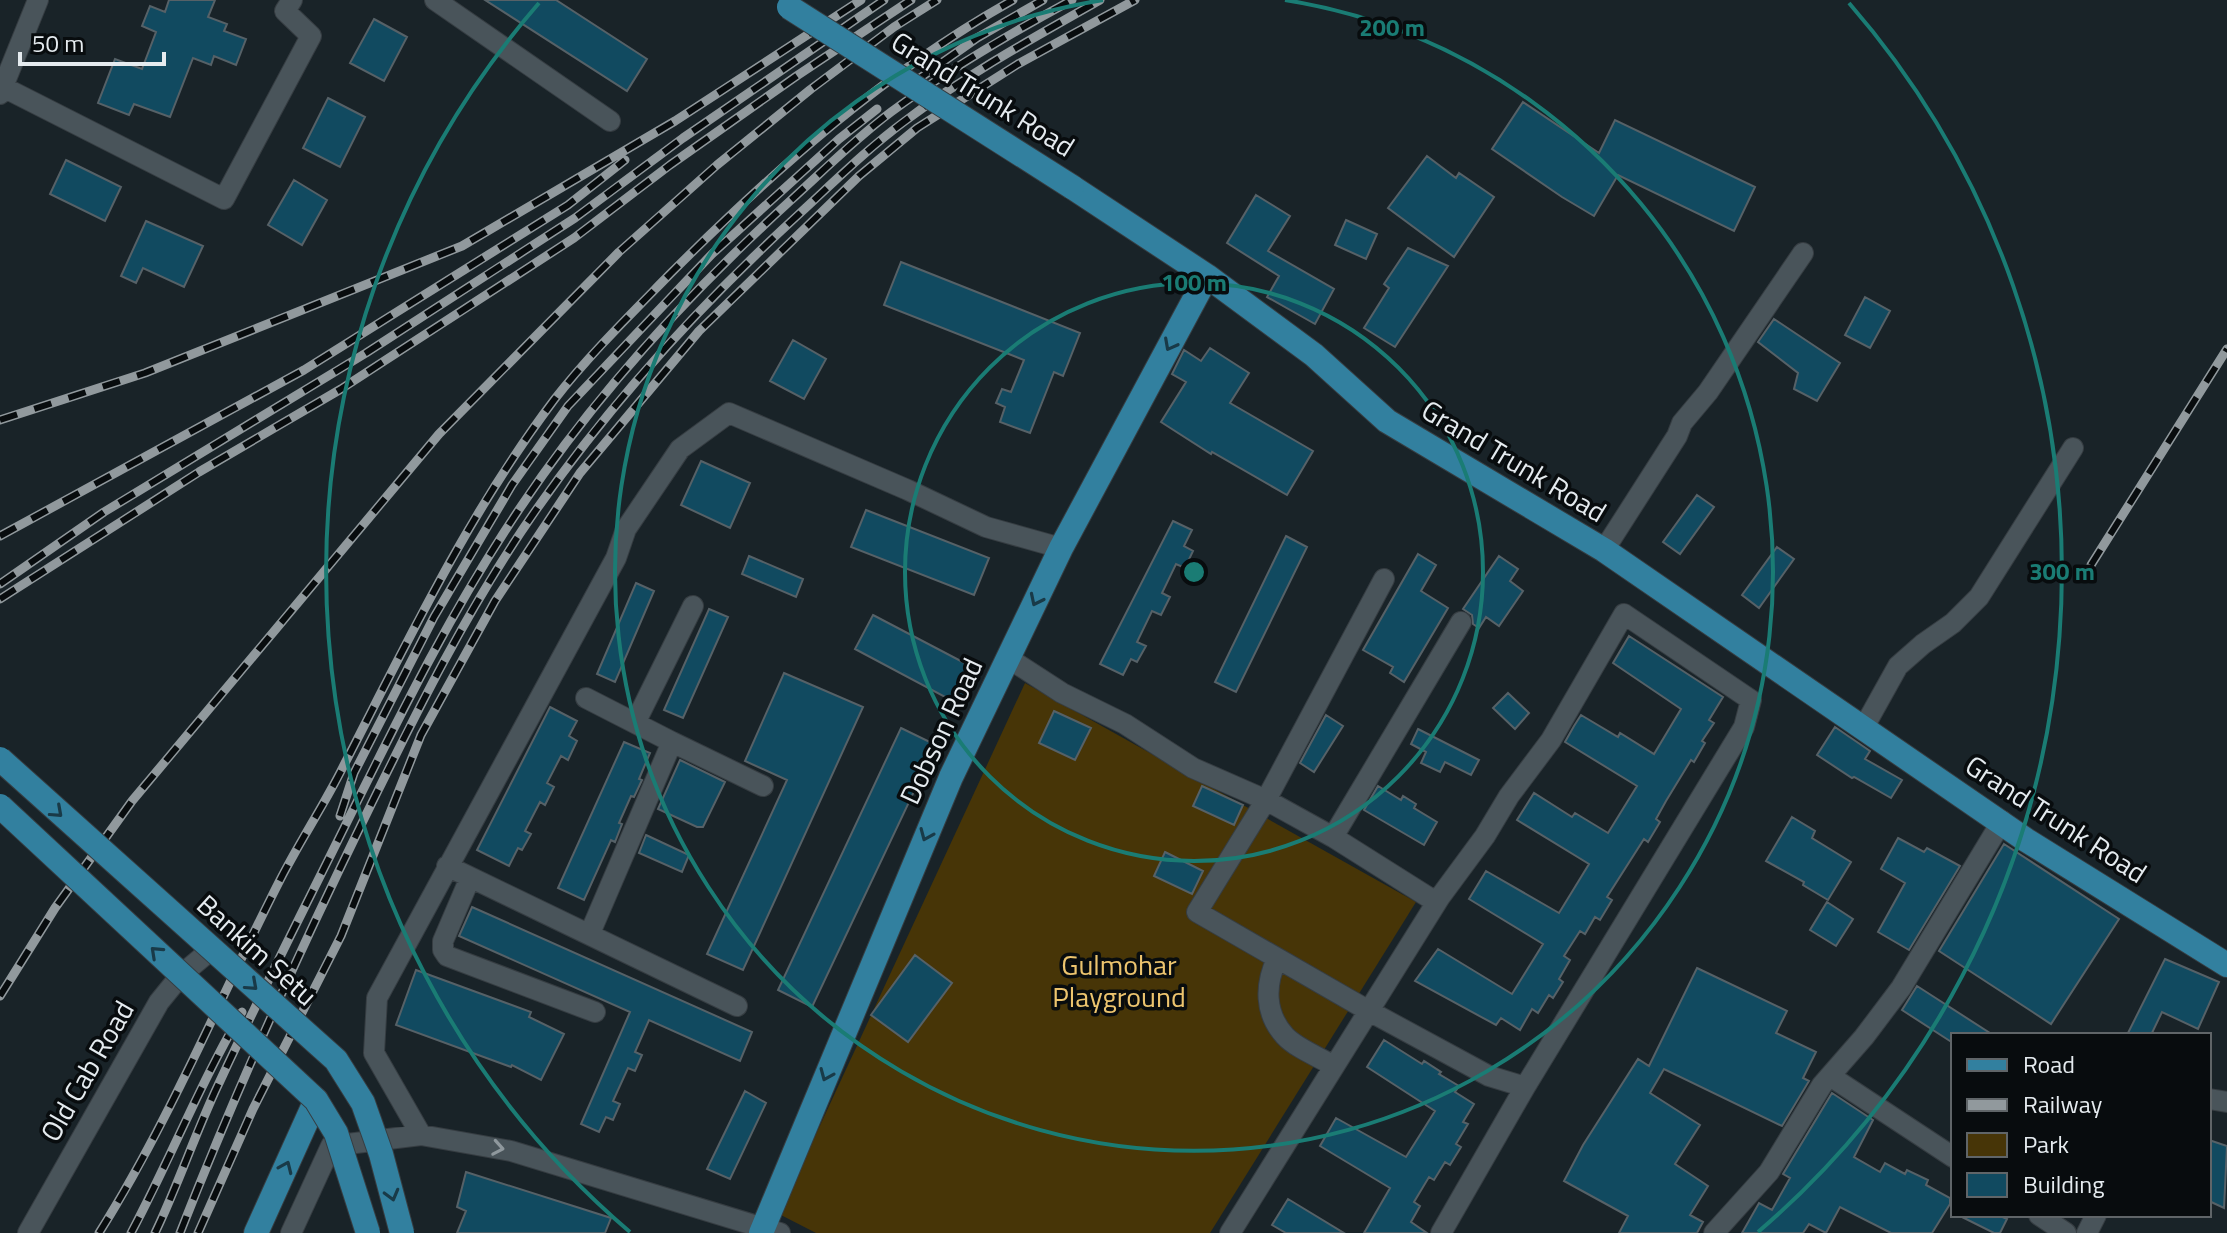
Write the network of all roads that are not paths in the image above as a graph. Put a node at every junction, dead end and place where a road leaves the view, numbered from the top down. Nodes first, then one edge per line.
1 (38, 0) edge
2 (292, 0) edge
3 (435, 0) edge
4 (783, 4) edge
5 (2, 90) edge
6 (610, 121) dead end
7 (1803, 253) dead end
8 (1207, 276) junction
9 (2073, 448) dead end
10 (1061, 548) junction
11 (1604, 550) junction
12 (1384, 579) dead end
13 (693, 606) dead end
14 (1461, 622) dead end
15 (1008, 658) junction
16 (586, 698) dead end
17 (635, 723) junction
18 (1864, 727) junction
19 (672, 742) junction
20 (0, 759) edge
21 (763, 786) dead end
22 (1266, 800) junction
23 (0, 806) edge
24 (2002, 821) junction
25 (1333, 837) junction
26 (447, 866) junction
27 (470, 878) junction
28 (1436, 902) junction
29 (590, 933) junction
30 (212, 949) junction
31 (1277, 959) junction
32 (2227, 965) edge
33 (181, 975) junction
34 (737, 1006) dead end
35 (1369, 1011) junction
36 (595, 1012) dead end
37 (1334, 1066) junction
38 (1830, 1076) junction
39 (1525, 1087) junction
40 (316, 1100) junction
41 (421, 1135) junction
42 (1951, 1156) edge
43 (2042, 1217) edge
44 (768, 1231) edge
45 (28, 1233) edge
46 (256, 1233) edge
47 (291, 1233) edge
48 (368, 1233) edge
49 (402, 1233) edge
50 (1230, 1233) edge
51 (1441, 1233) edge
52 (1714, 1233) edge
53 (2066, 1233) edge

1 - 5 street
2 - 5 street
3 - 6 street
4 - 8 main road, Grand Trunk Road, bridge
7 - 11 street
8 -> 10 main road, Dobson Road
8 - 11 main road, Grand Trunk Road
9 - 18 street
10 -> 15 main road, Dobson Road
10 - 26 street
11 - 18 main road, Grand Trunk Road
12 - 22 street
13 - 17 street
14 - 25 street
15 - 22 street
15 -> 44 main road, Dobson Road
16 - 17 street
17 - 19 street
18 - 24 main road, Grand Trunk Road
19 - 21 street
19 - 29 street
20 -> 30 main road, Bankim Setu, bridge
22 - 25 street
22 - 31 street
33 -> 23 main road, bridge
24 - 32 main road, Grand Trunk Road
24 - 38 street
25 - 28 street
26 - 27 street
26 - 41 street
27 - 29 street
27 - 36 street
28 - 35 street
28 - 39 street
29 - 34 street
30 - 33 street, Old Cab Road
30 -> 49 main road, Bankim Setu, bridge
31 - 35 street
31 - 37 street
33 - 40 main road, bridge
33 - 45 street, Old Cab Road
35 - 37 street
35 - 39 street
37 - 50 street
38 - 42 street
38 - 52 street
39 - 51 street
46 -> 40 main road
40 - 48 main road, bridge
41 -> 44 street
41 - 47 street
43 - 53 street

